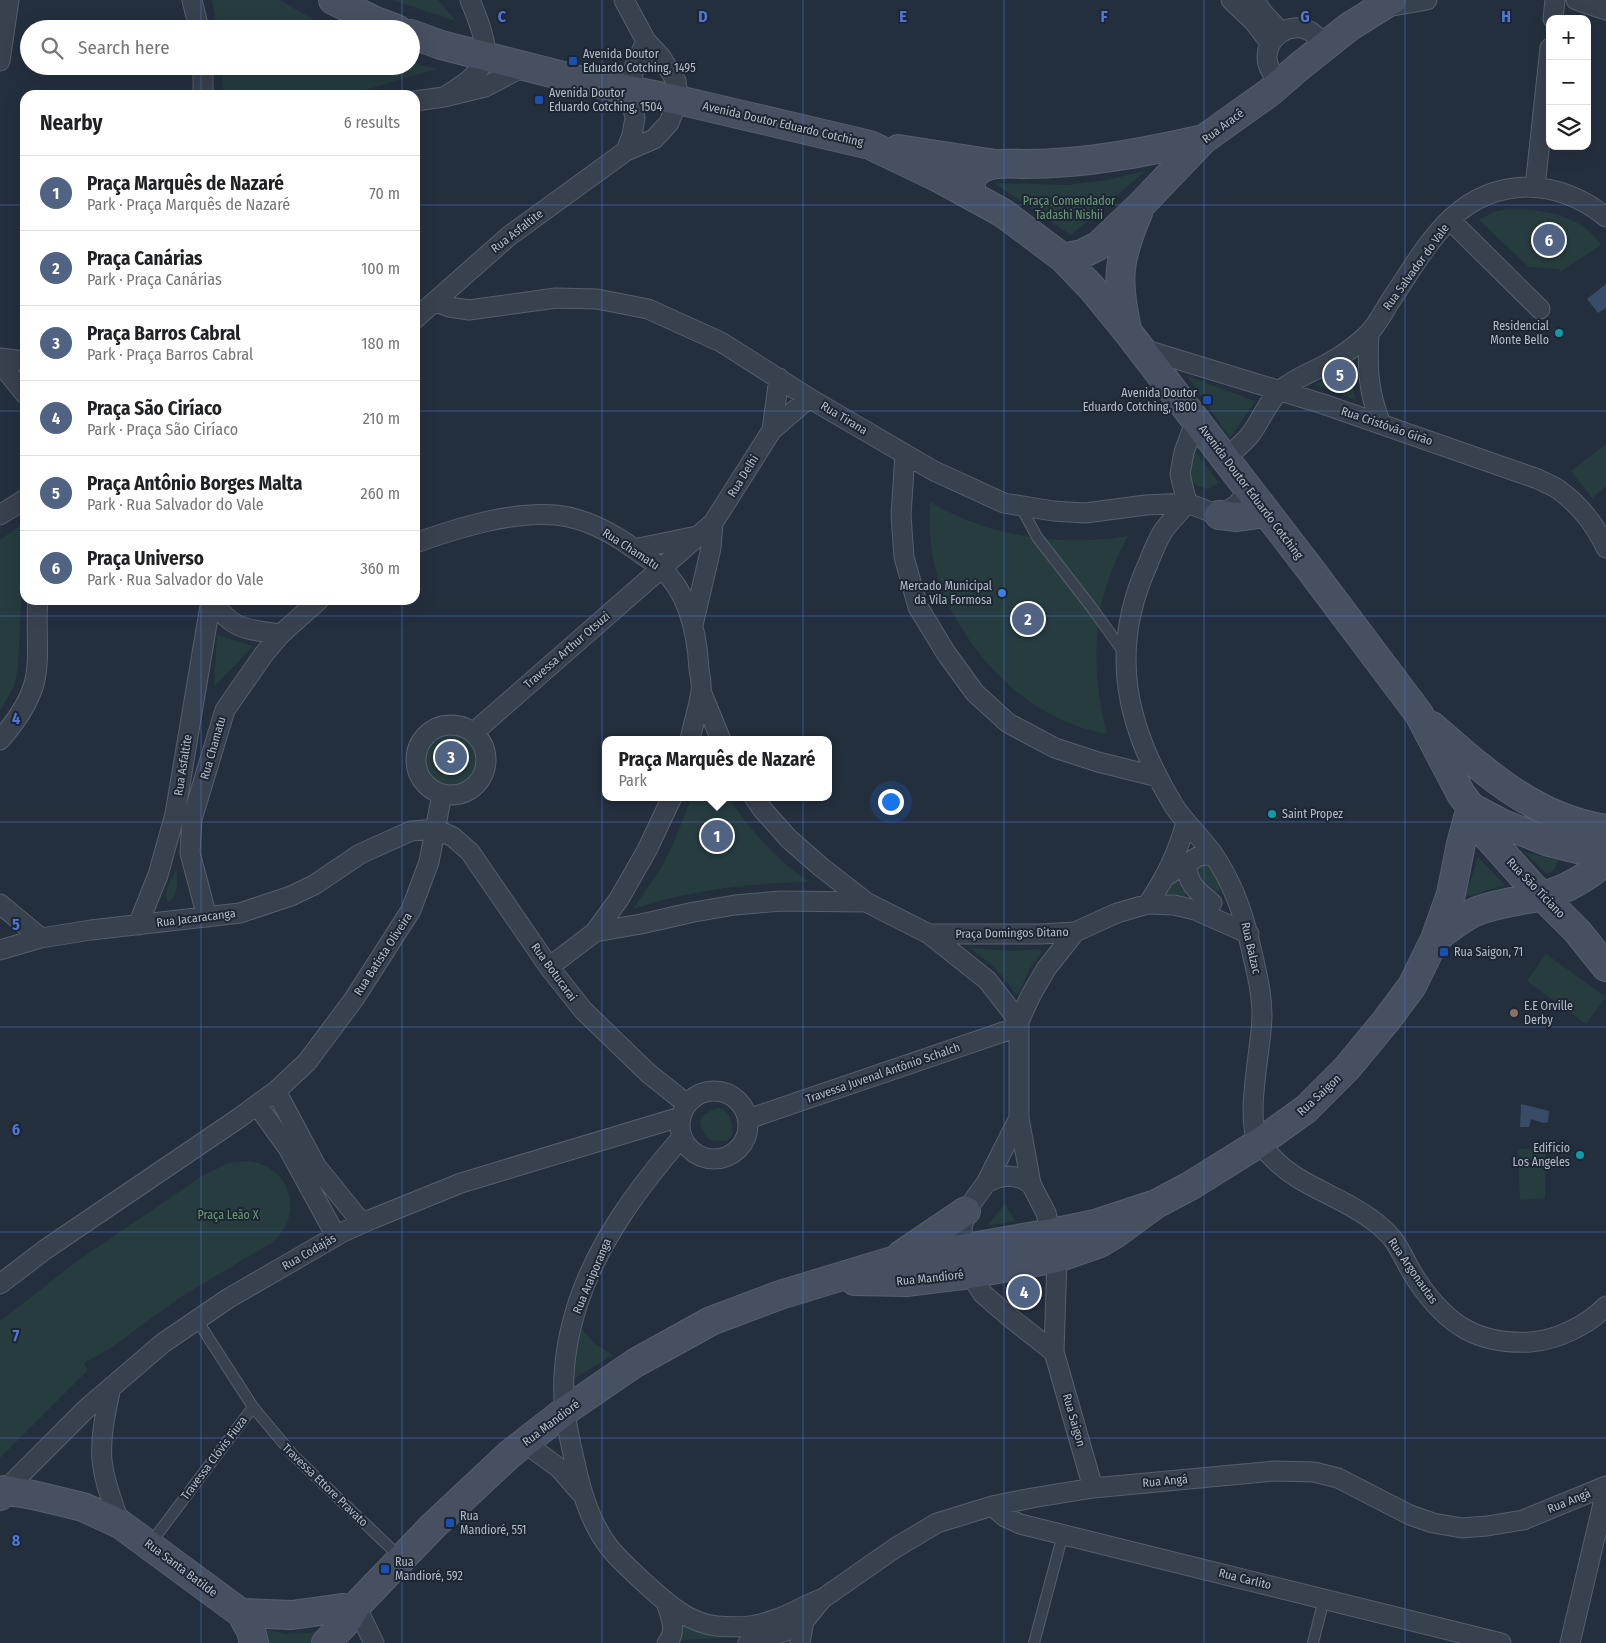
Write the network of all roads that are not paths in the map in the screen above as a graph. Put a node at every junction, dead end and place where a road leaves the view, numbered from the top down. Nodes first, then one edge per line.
1 (9, 0) edge
2 (192, 0) edge
3 (332, 0) edge
4 (470, 0) edge
5 (624, 0) edge
6 (1231, 0) edge
7 (1254, 0) edge
8 (1427, 0) edge
9 (1555, 0) edge
10 (1576, 0) edge
11 (1386, 4) edge
12 (1606, 10) edge
13 (1553, 15) edge
14 (197, 20) edge
15 (373, 20) edge
16 (420, 37) edge
17 (1275, 37) junction
18 (646, 41) junction
19 (1324, 47) junction
20 (486, 56) junction
21 (1549, 60) edge
22 (0, 61) edge
23 (525, 66) junction
24 (203, 75) edge
25 (1280, 84) junction
26 (204, 90) edge
27 (629, 90) junction
28 (444, 96) junction
29 (420, 100) edge
30 (678, 100) junction
31 (1204, 139) junction
32 (870, 145) junction
33 (626, 151) junction
34 (995, 164) junction
35 (1535, 187) junction
36 (971, 195) junction
37 (1141, 205) junction
38 (1606, 217) edge
39 (1450, 220) junction
40 (1063, 258) junction
41 (436, 302) junction
42 (1540, 309) dead end
43 (420, 315) edge
44 (1369, 333) junction
45 (1134, 340) junction
46 (0, 358) edge
47 (20, 360) edge
48 (0, 363) edge
49 (779, 378) junction
50 (20, 388) edge
51 (1280, 391) junction
52 (809, 398) junction
53 (1196, 420) junction
54 (1381, 424) junction
55 (772, 430) junction
56 (905, 454) junction
57 (1225, 459) junction
58 (1249, 490) junction
59 (20, 502) edge
60 (1187, 503) junction
61 (1146, 505) junction
62 (1021, 507) junction
63 (1266, 513) junction
64 (0, 514) edge
65 (1219, 516) junction
66 (714, 523) junction
67 (1162, 533) junction
68 (698, 536) junction
69 (420, 541) edge
70 (1606, 548) edge
71 (634, 549) junction
72 (661, 568) junction
73 (37, 605) edge
74 (210, 605) edge
75 (215, 605) edge
76 (313, 605) edge
77 (693, 625) junction
78 (281, 634) junction
79 (1126, 655) junction
80 (701, 690) junction
81 (194, 698) junction
82 (225, 710) junction
83 (1418, 714) junction
84 (473, 733) junction
85 (691, 736) edge
86 (718, 736) edge
87 (0, 740) edge
88 (1158, 776) junction
89 (442, 794) junction
90 (1522, 797) junction
91 (670, 801) edge
92 (756, 801) edge
93 (1471, 807) junction
94 (1186, 822) junction
95 (436, 829) junction
96 (1606, 829) edge
97 (1575, 836) junction
98 (1606, 852) edge
99 (1212, 854) junction
100 (1606, 861) edge
101 (1186, 864) junction
102 (1166, 876) junction
103 (1570, 886) junction
104 (1232, 887) junction
105 (1543, 896) junction
106 (866, 902) junction
107 (1212, 903) junction
108 (0, 904) edge
109 (1148, 904) junction
110 (1195, 910) junction
111 (207, 917) junction
112 (138, 925) junction
113 (594, 932) junction
114 (1075, 932) junction
115 (929, 934) junction
116 (1248, 934) junction
117 (41, 938) junction
118 (1435, 939) junction
119 (0, 950) edge
120 (549, 967) junction
121 (1606, 967) edge
122 (1019, 1024) junction
123 (276, 1091) junction
124 (257, 1105) junction
125 (683, 1111) junction
126 (1019, 1118) junction
127 (748, 1119) junction
128 (682, 1137) junction
129 (1259, 1143) junction
130 (986, 1183) junction
131 (1031, 1184) junction
132 (966, 1211) junction
133 (362, 1223) junction
134 (336, 1236) junction
135 (1055, 1246) junction
136 (892, 1261) junction
137 (966, 1261) junction
138 (830, 1280) junction
139 (1, 1282) edge
140 (1606, 1306) edge
141 (197, 1320) junction
142 (1054, 1352) junction
143 (110, 1387) junction
144 (253, 1407) junction
145 (565, 1411) junction
146 (525, 1443) junction
147 (1606, 1486) edge
148 (1094, 1488) junction
149 (1606, 1491) edge
150 (2, 1493) edge
151 (582, 1495) junction
152 (992, 1506) junction
153 (120, 1524) junction
154 (1063, 1534) junction
155 (150, 1544) junction
156 (402, 1559) junction
157 (1324, 1599) junction
158 (666, 1602) junction
159 (356, 1606) junction
160 (241, 1613) junction
161 (804, 1613) junction
162 (254, 1643) edge
163 (326, 1643) edge
164 (374, 1643) edge
165 (667, 1643) edge
166 (748, 1643) edge
167 (800, 1643) edge
168 (1034, 1643) edge
169 (1312, 1643) edge
170 (1501, 1643) edge
171 (1570, 1643) edge

1 - 22 street
2 - 14 street
3 - 15 street
4 - 20 street
5 - 18 street
6 - 17 street
7 - 17 street
8 - 11 street
9 - 13 street
10 - 12 street
11 - 19 street, Rua Aracê
16 - 20 street, Avenida Doutor Eduardo Cotching
17 - 19 street
17 - 25 street
18 - 27 street
18 - 30 street
19 - 25 street, Rua Aracê
20 - 23 street, Avenida Doutor Eduardo Cotching
20 - 28 street
21 - 35 street
23 - 27 street, Avenida Doutor Eduardo Cotching
23 - 28 street
24 - 26 street
25 - 31 street, Rua Aracê
27 - 30 street, Avenida Doutor Eduardo Cotching
27 - 33 street
28 - 29 street
30 - 32 street, Avenida Doutor Eduardo Cotching
30 - 33 street, Rua Asfaltite
31 - 34 street
31 - 37 street, Rua Aracê
32 - 34 street
32 - 36 street, Avenida Doutor Eduardo Cotching
33 - 41 street, Rua Asfaltite
34 - 36 street
35 - 38 street, Rua Salvador do Vale
35 - 39 street, Rua Salvador do Vale
36 - 40 street, Avenida Doutor Eduardo Cotching
37 - 40 street, Rua Aracê
37 - 45 street
39 - 42 street
39 - 44 street, Rua Salvador do Vale
40 - 45 street, Avenida Doutor Eduardo Cotching
41 - 43 street, Rua Asfaltite
41 - 49 street, Rua Tirana
44 - 51 street, Rua Salvador do Vale
44 - 54 street
45 - 51 street, Rua Cristóvão Girão
45 - 53 street, Avenida Doutor Eduardo Cotching
46 - 47 street
48 - 50 street
49 - 52 street, Rua Tirana
49 - 55 street, Rua Delhi
51 - 54 street, Rua Cristóvão Girão
51 - 57 street, Rua Salvador do Vale
52 - 55 street, Rua Delhi
52 - 56 street, Rua Tirana
53 - 57 street, Avenida Doutor Eduardo Cotching
53 - 60 street
54 - 70 street, Rua Cristóvão Girão
55 - 66 street, Rua Delhi
56 - 62 street, Rua Tirana
56 - 88 street
57 - 58 street, Avenida Doutor Eduardo Cotching
58 - 63 street, Avenida Doutor Eduardo Cotching
58 - 65 street
59 - 64 street
60 - 61 street, Rua Tirana
60 - 65 street, Rua Tirana
60 - 67 street, Rua Balzac
61 - 62 street, Rua Tirana
61 - 67 street
62 - 79 lane
63 - 65 street
63 - 83 street, Avenida Doutor Eduardo Cotching
66 - 68 street, Rua Delhi
66 - 77 street, Rua Delhi
67 - 79 street, Rua Balzac
68 - 71 street
68 - 72 street, Rua Delhi
69 - 71 street, Rua Chamatu
71 - 72 street, Rua Chamatu
72 - 77 street, Rua Chamatu
72 - 84 street, Travessa Arthur Otsuzi
73 - 87 street
74 - 81 street, Rua Asfaltite
75 - 78 street
76 - 78 street, Rua Chamatu
77 - 80 street, Rua Chamatu
78 - 82 street, Rua Chamatu
79 - 88 street, Rua Balzac
80 - 85 street
80 - 86 street
81 - 82 street
81 - 112 street, Rua Asfaltite
82 - 111 street, Rua Chamatu
83 - 90 street, Avenida Doutor Eduardo Cotching
83 - 93 street, Avenida Doutor Eduardo Cotching
84 - 89 street
84 - 89 street
88 - 94 street, Rua Balzac
89 - 95 street, Rua Batista Oliveira
90 - 93 street
90 - 97 street, Avenida Doutor Eduardo Cotching
91 - 113 street
92 - 106 street
93 - 97 street, Avenida Doutor Eduardo Cotching
93 - 105 street, Rua São Ticiano
93 - 118 street, Rua Saigon
94 - 99 street, Rua Balzac
94 - 102 street
95 - 111 street, Rua Jacaracanga
95 - 120 street, Rua Botucarai
95 - 123 street, Rua Batista Oliveira
96 - 97 street, Avenida Doutor Eduardo Cotching
97 - 98 street, Avenida Doutor Eduardo Cotching
97 - 103 street
99 - 101 street
99 - 104 street, Rua Balzac
100 - 103 street, Rua Saigon
101 - 102 street
101 - 107 street
102 - 109 street
103 - 105 street, Rua Saigon
104 - 107 street
104 - 116 street, Rua Balzac
105 - 118 street, Rua Saigon
105 - 121 street, Rua São Ticiano
106 - 113 street
106 - 115 street, Praça Domingos Ditano
107 - 110 street
108 - 117 street
109 - 110 street
109 - 114 street
110 - 116 street
111 - 112 street, Rua Jacaracanga
112 - 117 street, Rua Jacaracanga
113 - 120 street
114 - 115 street, Praça Domingos Ditano
114 - 122 street, Praça Domingos Ditano
115 - 122 street, Praça Domingos Ditano
116 - 129 street, Rua Balzac
117 - 119 street, Rua Jacaracanga
118 - 129 street, Rua Saigon
120 - 125 street, Rua Botucarai
122 - 126 street, Rua Saigon
122 - 127 street, Travessa Juvenal Antônio Schalch
123 - 124 street
123 - 133 street
124 - 134 street
124 - 139 street
125 - 127 street
125 - 128 street
125 - 133 street, Rua Codajás
126 - 130 street
126 - 131 street, Rua Saigon
127 - 128 street
128 - 145 street, Rua Araiporanga
129 - 135 street, Rua Saigon
129 - 140 street, Rua Argonautas
130 - 131 street
130 - 132 street
131 - 135 street, Rua Saigon
132 - 136 street
132 - 137 street
133 - 134 street, Rua Codajás
134 - 141 street, Rua Codajás
135 - 137 street, Rua Saigon
135 - 142 street, Rua Saigon
136 - 137 street, Rua Mandioré
136 - 138 street, Rua Mandioré
137 - 138 street, Rua Mandioré
137 - 142 street
138 - 145 street, Rua Mandioré
141 - 143 street, Rua Codajás
141 - 144 lane, Travessa Clóvis Fiuza
142 - 148 street, Rua Saigon
143 - 150 street, Rua Codajás
143 - 153 street
144 - 155 lane, Travessa Clóvis Fiuza
144 - 156 lane, Travessa Ettore Pravato
145 - 146 street, Rua Mandioré
145 - 151 street, Rua Araiporanga
146 - 151 street, Rua Araiporanga
146 - 156 street, Rua Mandioré
147 - 148 street, Rua Angá
148 - 152 street, Rua Angá
149 - 171 street
150 - 153 street, Rua Santa Batilde
151 - 158 street, Rua Araiporanga
152 - 154 street, Rua Carlito
152 - 161 street, Rua Angá
153 - 155 street, Rua Santa Batilde
154 - 157 street, Rua Carlito
154 - 168 lane
155 - 160 street, Rua Santa Batilde
156 - 159 street, Rua Mandioré
157 - 169 lane
157 - 170 street, Rua Carlito
158 - 161 street, Rua Araiporanga
158 - 165 street
159 - 160 street
159 - 163 street, Rua Mandioré
159 - 164 street
160 - 162 street
161 - 166 street, Rua Angá
161 - 167 street

